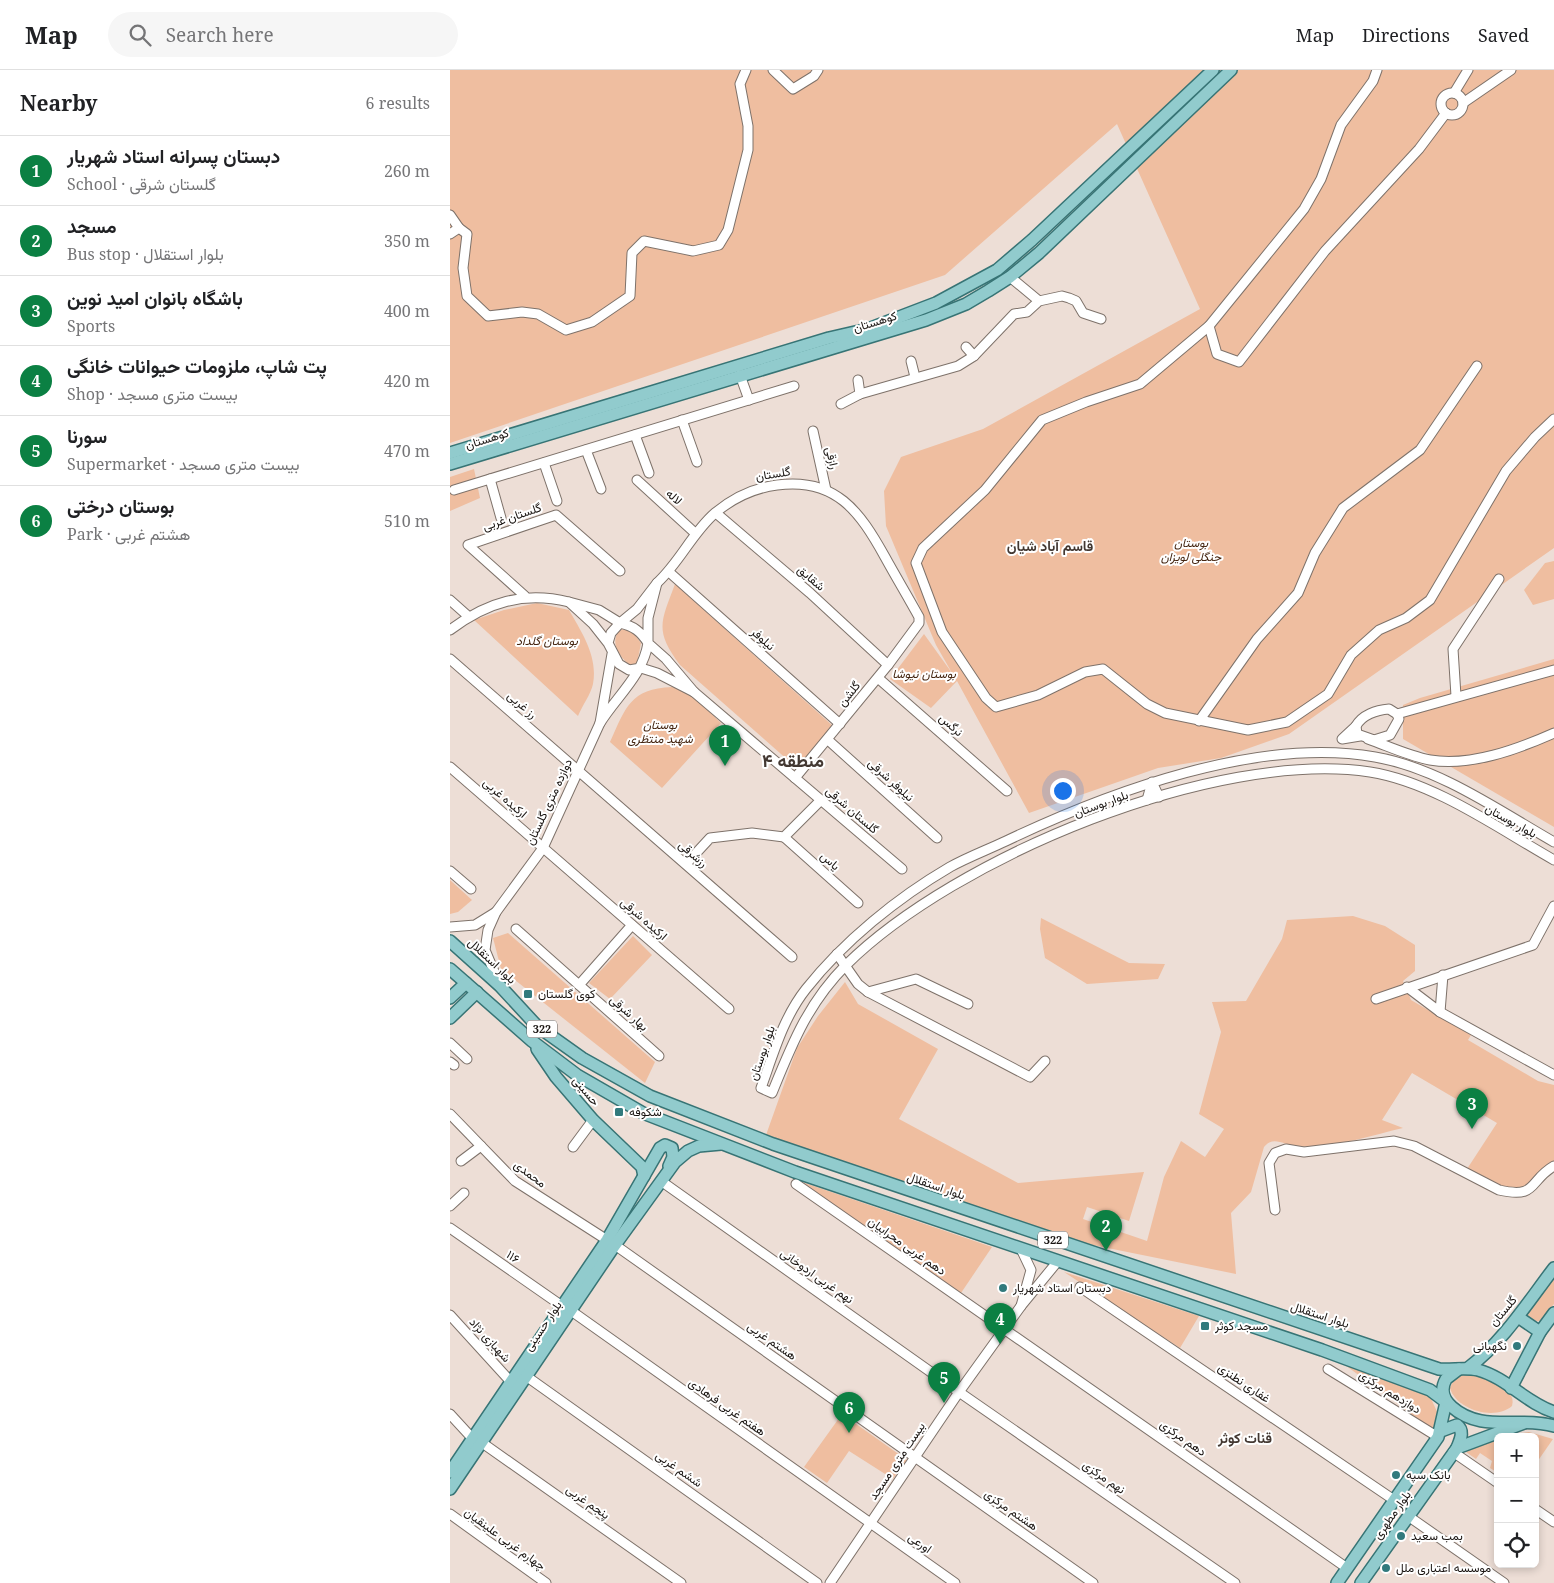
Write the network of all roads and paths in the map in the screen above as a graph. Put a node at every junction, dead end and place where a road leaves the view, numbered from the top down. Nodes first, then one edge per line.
1 (746, 70) edge
2 (773, 70) edge
3 (818, 70) edge
4 (1213, 70) edge
5 (1231, 70) edge
6 (1377, 70) edge
7 (1468, 70) edge
8 (1511, 70) edge
9 (1454, 93) junction
10 (1463, 103) junction
11 (1446, 113) junction
12 (1165, 116) junction
13 (1173, 126) junction
14 (450, 215) edge
15 (459, 228) junction
16 (450, 234) edge
17 (1010, 278) junction
18 (1039, 301) junction
19 (1101, 319) dead end
20 (1209, 326) junction
21 (966, 347) dead end
22 (974, 356) junction
23 (911, 361) dead end
24 (1478, 366) dead end
25 (740, 375) junction
26 (915, 377) junction
27 (858, 380) dead end
28 (794, 386) dead end
29 (860, 394) junction
30 (749, 400) junction
31 (841, 404) dead end
32 (1554, 419) edge
33 (682, 420) junction
34 (813, 431) dead end
35 (635, 435) junction
36 (586, 450) junction
37 (450, 453) edge
38 (697, 462) dead end
39 (544, 463) junction
40 (450, 464) edge
41 (649, 473) dead end
42 (490, 479) junction
43 (637, 480) dead end
44 (601, 489) dead end
45 (454, 490) dead end
46 (826, 490) junction
47 (557, 501) dead end
48 (716, 513) junction
49 (501, 518) dead end
50 (695, 533) junction
51 (620, 571) dead end
52 (669, 572) junction
53 (1498, 579) dead end
54 (657, 583) junction
55 (525, 596) junction
56 (450, 600) edge
57 (569, 602) junction
58 (468, 616) junction
59 (620, 623) junction
60 (919, 623) joint
61 (450, 630) edge
62 (648, 643) junction
63 (608, 644) junction
64 (612, 654) junction
65 (450, 658) edge
66 (888, 665) junction
67 (641, 668) junction
68 (1554, 670) edge
69 (878, 678) junction
70 (694, 692) junction
71 (1456, 696) junction
72 (1397, 714) junction
73 (1199, 720) junction
74 (600, 723) junction
75 (840, 724) junction
76 (1356, 726) junction
77 (1554, 733) edge
78 (1390, 735) junction
79 (1364, 738) junction
80 (1342, 739) junction
81 (828, 740) junction
82 (1402, 751) junction
83 (1341, 752) junction
84 (450, 767) edge
85 (1340, 768) junction
86 (578, 771) junction
87 (795, 778) junction
88 (1443, 781) junction
89 (1152, 782) junction
90 (1007, 791) dead end
91 (1436, 795) junction
92 (1159, 797) junction
93 (821, 800) junction
94 (1147, 800) junction
95 (784, 838) junction
96 (937, 838) dead end
97 (1554, 842) edge
98 (543, 848) junction
99 (1554, 860) edge
100 (686, 864) junction
101 (950, 867) junction
102 (902, 869) dead end
103 (450, 871) edge
104 (962, 880) junction
105 (471, 889) dead end
106 (858, 903) dead end
107 (1554, 906) edge
108 (496, 912) junction
109 (632, 926) junction
110 (450, 927) edge
111 (516, 929) dead end
112 (450, 941) edge
113 (837, 954) junction
114 (792, 957) dead end
115 (846, 966) junction
116 (450, 968) edge
117 (1443, 975) junction
118 (466, 983) junction
119 (579, 985) junction
120 (500, 986) junction
121 (1407, 987) junction
122 (477, 992) junction
123 (868, 992) junction
124 (450, 999) edge
125 (1376, 999) dead end
126 (795, 1004) junction
127 (968, 1004) dead end
128 (459, 1009) junction
129 (729, 1009) dead end
130 (1440, 1012) junction
131 (807, 1014) junction
132 (450, 1018) edge
133 (532, 1041) junction
134 (450, 1043) edge
135 (659, 1056) dead end
136 (467, 1059) dead end
137 (1045, 1061) dead end
138 (1554, 1075) edge
139 (650, 1096) junction
140 (643, 1113) junction
141 (450, 1114) edge
142 (593, 1120) junction
143 (723, 1143) junction
144 (481, 1146) junction
145 (574, 1147) dead end
146 (461, 1161) dead end
147 (1554, 1166) edge
148 (644, 1176) junction
149 (661, 1181) junction
150 (796, 1184) dead end
151 (464, 1192) dead end
152 (450, 1206) edge
153 (1275, 1210) dead end
154 (450, 1228) edge
155 (611, 1243) junction
156 (1021, 1249) junction
157 (1058, 1261) junction
158 (1554, 1268) edge
159 (1080, 1287) dead end
160 (1021, 1306) junction
161 (566, 1308) junction
162 (1554, 1313) edge
163 (450, 1315) edge
164 (1518, 1317) junction
165 (1004, 1329) junction
166 (1540, 1332) junction
167 (1404, 1358) junction
168 (1464, 1368) junction
169 (1328, 1369) dead end
170 (1389, 1375) junction
171 (526, 1376) junction
172 (511, 1382) junction
173 (1511, 1388) junction
174 (959, 1392) junction
175 (1446, 1402) junction
176 (1554, 1405) edge
177 (1540, 1407) junction
178 (1554, 1412) edge
179 (450, 1414) edge
180 (1524, 1423) junction
181 (1536, 1424) junction
182 (1554, 1426) edge
183 (1554, 1433) edge
184 (1440, 1434) junction
185 (477, 1440) junction
186 (1455, 1450) junction
187 (914, 1457) junction
188 (450, 1472) edge
189 (1494, 1480) edge
190 (450, 1489) edge
191 (1394, 1500) junction
192 (1539, 1512) edge
193 (450, 1514) edge
194 (1408, 1516) junction
195 (1554, 1522) edge
196 (870, 1524) junction
197 (1347, 1568) junction
198 (1364, 1582) edge
199 (546, 1583) edge
200 (681, 1583) edge
201 (817, 1583) edge
202 (830, 1583) edge
203 (955, 1583) edge
204 (1093, 1583) edge
205 (1234, 1583) edge
206 (1337, 1583) edge
207 (1504, 1583) edge

1 - 15 street
2 - 3 street
4 - 12 main road, کوهستان
5 - 13 main road, کوهستان
6 - 20 street
7 - 9 street
8 - 10 street
9 - 10 street
9 - 11 street
10 - 11 street
11 - 20 street
12 - 13 main road
12 - 37 main road, کوهستان
13 - 17 main road, کوهستان
14 - 15 street
15 - 16 street
17 - 18 street
17 - 25 main road, کوهستان
18 - 19 street
18 - 22 street
20 - 73 street
21 - 22 street
22 - 26 street
23 - 26 street
24 - 73 street
25 - 30 street
25 - 40 main road, کوهستان
26 - 29 street
27 - 29 street
28 - 30 street
29 - 31 street
30 - 33 street
32 - 73 street
33 - 35 street
33 - 38 street
34 - 46 street, رازقی
35 - 36 street
35 - 41 street
36 - 39 street
36 - 44 street
39 - 42 street
39 - 47 street
42 - 45 street
42 - 49 street
43 - 50 street, لاله
46 - 48 street, گلستان
46 - 60 street, گلستان
48 - 50 street, گلستان
48 - 66 street, شقایق
50 - 52 street, گلستان
51 - 55 street, گلستان غربی
52 - 54 street, گلستان
52 - 75 street, نیلوفر
53 - 71 street
54 - 59 street, گلستان
54 - 62 street
55 - 57 street
55 - 58 street
56 - 58 street
57 - 59 street
57 - 63 street
58 - 61 street
59 - 62 street
59 - 63 street
60 - 66 street, گلشن
62 - 67 street
62 - 70 street
63 - 64 street
64 - 67 street
64 - 74 street
65 - 86 street, رز غربی
66 - 69 street, گلشن
67 - 70 street
67 - 74 street
68 - 71 street
69 - 75 street, گلشن
69 - 90 street, نرگس
70 - 87 street, گلستان شرقی
71 - 72 street
72 - 76 street
72 - 78 street
74 - 86 street, دوازده متری گلستان
75 - 81 street, گلشن
76 - 79 street
76 - 80 street
77 - 82 street
78 - 79 street
78 - 82 street
79 - 80 street
79 - 82 street
80 - 83 street
81 - 87 street, گلشن
81 - 96 street, نیلوفر شرقی
83 - 85 street
83 - 88 street, بلوار بوستان
83 - 89 street, بلوار بوستان
84 - 98 street, ارکیده غربی
85 - 91 street, بلوار بوستان
85 - 92 street, بلوار بوستان
86 - 98 street, دوازده متری گلستان
86 - 100 street, رزشرقی
87 - 93 street, گلستان شرقی
88 - 91 street
88 - 97 street, بلوار بوستان
89 - 92 street
89 - 94 street
89 - 101 street, بلوار بوستان
91 - 99 street, بلوار بوستان
92 - 94 street, بلوار بوستان
93 - 95 street
93 - 102 street, گلستان شرقی
94 - 104 street, بلوار بوستان
95 - 100 street
95 - 106 street, یاس
98 - 108 street, دوازده متری گلستان
98 - 109 street, ارکیده شرقی
100 - 114 street, رزشرقی
101 - 104 street
101 - 113 street, بلوار بوستان
103 - 105 street
104 - 115 street, بلوار بوستان
107 - 117 street
108 - 110 street
108 - 120 street
109 - 119 street
109 - 129 street, ارکیده شرقی
111 - 119 street, بهار شرقی
112 - 120 main road, بلوار استقلال / 322
113 - 115 street
113 - 126 street, بلوار بوستان
115 - 123 street
115 - 131 street, بلوار بوستان
116 - 118 main road, 322
117 - 121 street
117 - 130 street
118 - 122 main road, 322
118 - 124 main road
119 - 135 street, بهار شرقی
120 - 139 main road, بلوار استقلال / 322
121 - 125 street
121 - 130 street
122 - 128 main road
122 - 133 main road, 322
123 - 127 street
123 - 137 street
124 - 128 main road
126 - 131 street
126 - 131 street, بلوار بوستان
128 - 132 main road
130 - 138 street
133 - 140 main road, 322
133 - 142 main road, حسینی
134 - 136 street
139 - 140 main road
139 - 167 main road, بلوار استقلال / 322
140 - 143 main road, 322
141 - 144 street, محمدی
142 - 145 street
142 - 148 main road, حسینی
143 - 149 main road
143 - 156 main road, 322
144 - 146 street
144 - 155 street, محمدی
147 - 153 street
148 - 149 main road, بلوار حسینی
148 - 155 main road, بلوار حسینی
149 - 155 main road, بلوار حسینی
149 - 174 street, نهم غربی اردوخانی
150 - 165 street, دهم غربی محرابیان
151 - 152 street
154 - 161 street, ۱۱۶
155 - 161 main road, بلوار حسینی
155 - 187 street, هشتم غربی
156 - 157 main road, 322
156 - 160 street, بیست متری مسجد
157 - 160 street, بیست متری مسجد
157 - 170 main road, 322
158 - 164 main road, گلستان
159 - 191 street, غفاری نطنزی
160 - 165 street, بیست متری مسجد
161 - 171 main road, بلوار حسینی
161 - 172 main road, بلوار حسینی
161 - 196 street, هفتم غربی فرهادی
162 - 166 main road
163 - 172 street, شهبازی نژاد
164 - 166 main road
164 - 168 main road, گلستان
165 - 174 street, بیست متری مسجد
165 - 197 street, دهم مرکزی
166 - 173 main road
167 - 168 main road, بلوار استقلال / 322
167 - 170 main road
168 - 173 main road, بلوار استقلال
168 - 175 main road, گلستان
169 - 184 street, دوازدهم مرکزی
170 - 175 main road, 322
171 - 185 main road, بلوار حسینی
171 - 201 street, ششم غربی
172 - 185 main road, بلوار حسینی
173 - 177 main road, بلوار استقلال
174 - 187 street, بیست متری مسجد
174 - 205 street, نهم مرکزی
175 - 180 main road
175 - 184 main road
176 - 177 main road
177 - 178 main road
179 - 185 street, پنجم غربی
180 - 181 main road
180 - 186 main road
181 - 182 main road
181 - 183 main road
184 - 186 main road
184 - 191 main road, بلوار مطهری
185 - 188 main road, بلوار حسینی
185 - 190 main road, بلوار حسینی
185 - 200 street, پنجم غربی
186 - 189 street
186 - 194 main road, بلوار مطهری
187 - 196 street, بیست متری مسجد
187 - 204 street, هشتم مرکزی
191 - 197 main road, بلوار مطهری
192 - 195 street
193 - 199 street, چهارم غربی علینقیان
194 - 198 main road, بلوار مطهری
194 - 207 street
196 - 202 street, بیست متری مسجد
196 - 203 street, اورعی
197 - 206 main road, بلوار مطهری

